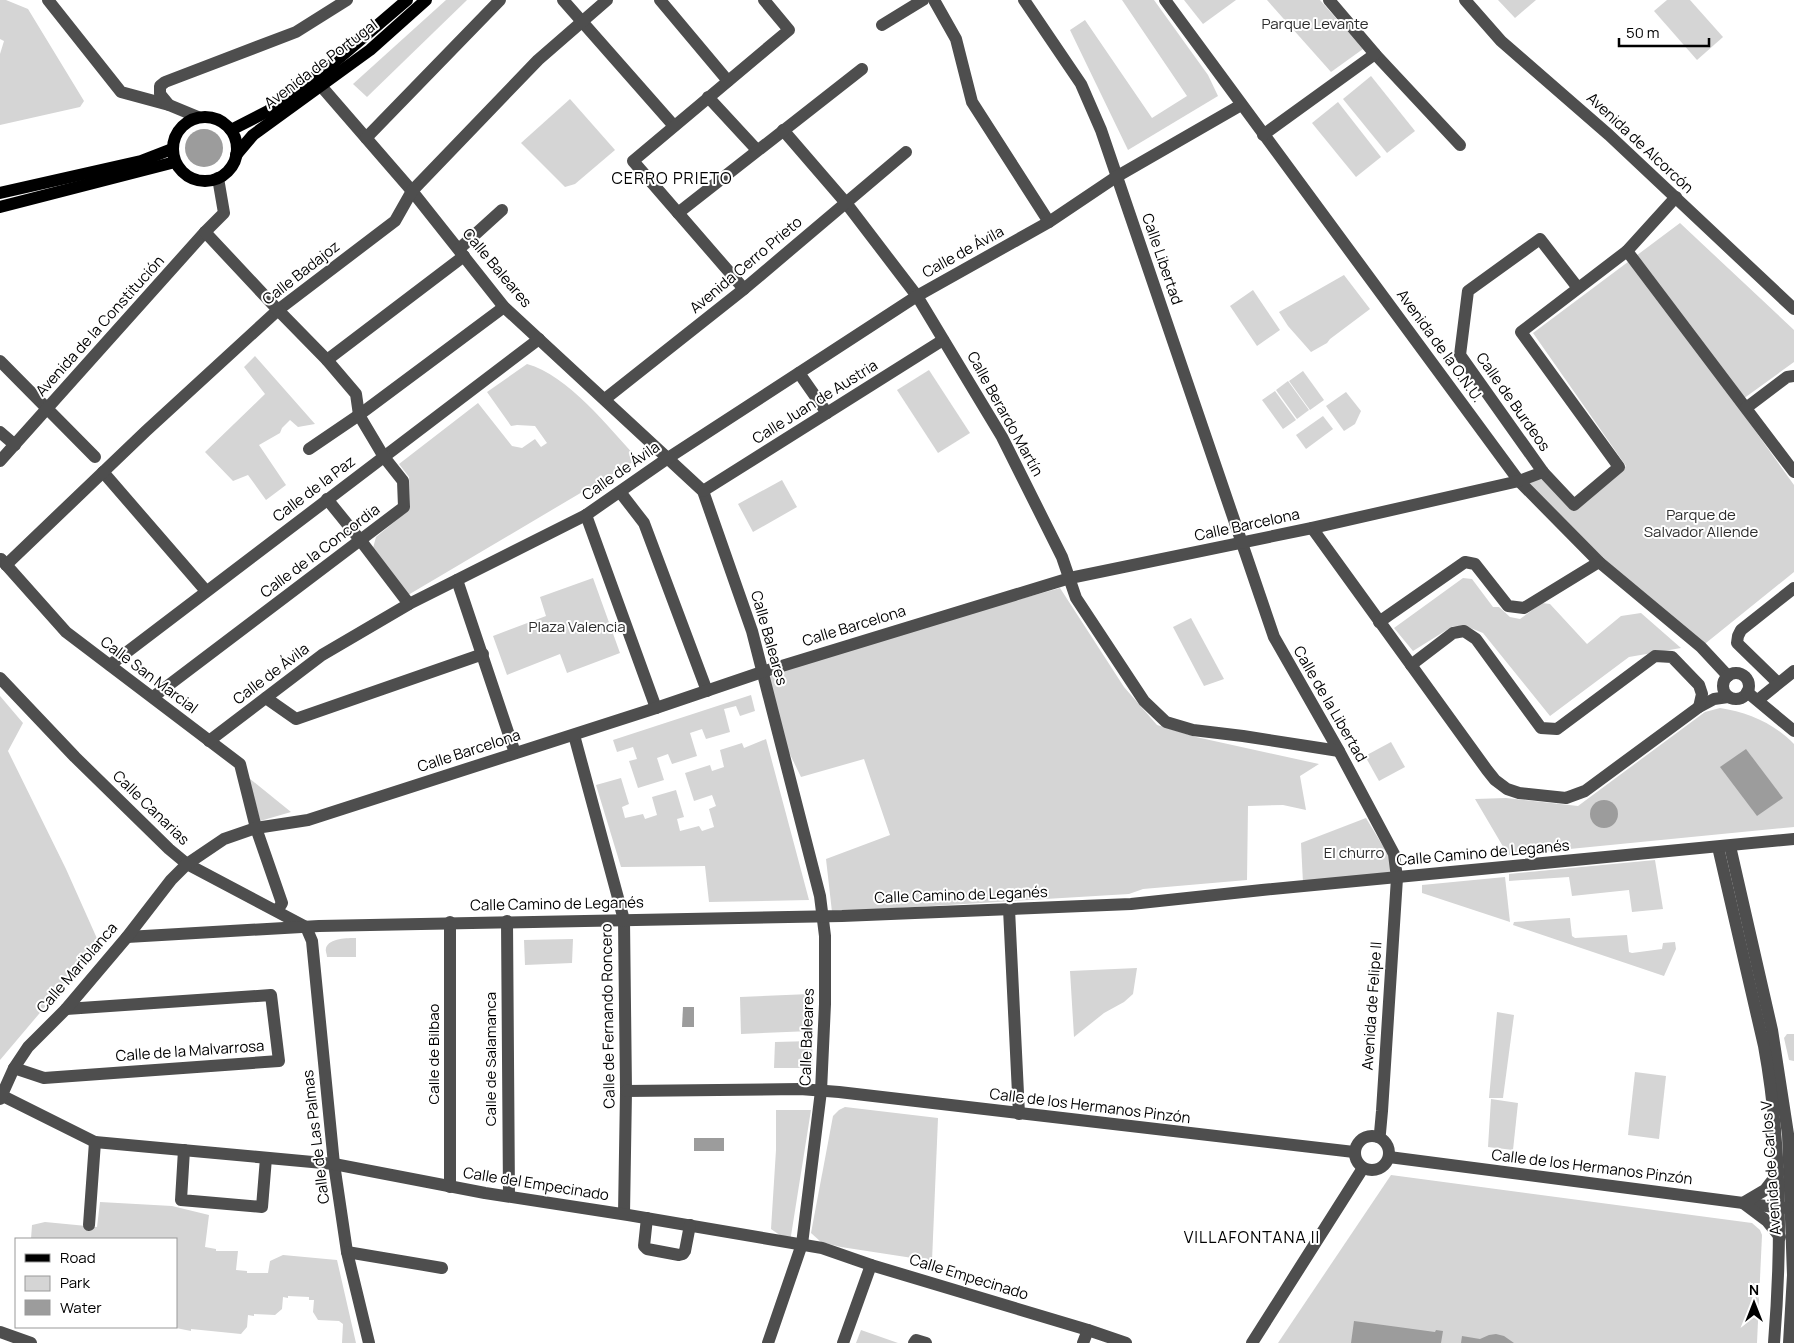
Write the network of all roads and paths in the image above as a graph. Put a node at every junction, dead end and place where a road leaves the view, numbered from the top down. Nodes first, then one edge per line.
1 (48, 0) edge
2 (347, 0) edge
3 (407, 0) edge
4 (426, 0) edge
5 (500, 0) edge
6 (562, 0) edge
7 (607, 0) edge
8 (660, 0) edge
9 (764, 0) edge
10 (922, 0) edge
11 (934, 0) edge
12 (1024, 0) edge
13 (1165, 0) edge
14 (1329, 0) edge
15 (1465, 0) edge
16 (582, 21) junction
17 (882, 25) dead end
18 (1374, 54) junction
19 (862, 69) dead end
20 (728, 81) junction
21 (321, 86) junction
22 (708, 97) junction
23 (169, 105) junction
24 (1241, 105) junction
25 (198, 117) junction
26 (674, 126) junction
27 (231, 130) junction
28 (783, 130) junction
29 (1263, 135) junction
30 (366, 138) junction
31 (1460, 145) dead end
32 (172, 149) junction
33 (757, 150) junction
34 (906, 152) dead end
35 (236, 155) junction
36 (175, 162) junction
37 (1116, 177) junction
38 (218, 178) junction
39 (412, 192) junction
40 (0, 193) edge
41 (1676, 198) junction
42 (846, 203) junction
43 (0, 207) edge
44 (502, 210) dead end
45 (678, 213) junction
46 (1049, 222) junction
47 (205, 232) junction
48 (1627, 251) junction
49 (461, 253) junction
50 (1578, 288) junction
51 (744, 289) junction
52 (917, 296) junction
53 (504, 307) junction
54 (1794, 309) edge
55 (278, 310) junction
56 (539, 339) junction
57 (944, 340) junction
58 (327, 360) junction
59 (0, 362) edge
60 (799, 373) junction
61 (1794, 376) edge
62 (605, 399) junction
63 (1746, 408) junction
64 (47, 410) junction
65 (827, 413) junction
66 (358, 415) junction
67 (0, 432) edge
68 (15, 445) junction
69 (308, 449) dead end
70 (96, 457) dead end
71 (384, 457) junction
72 (668, 458) junction
73 (0, 461) edge
74 (103, 472) junction
75 (1543, 472) junction
76 (1794, 472) edge
77 (1519, 481) junction
78 (703, 491) junction
79 (620, 492) junction
80 (327, 499) junction
81 (586, 516) junction
82 (1312, 528) junction
83 (361, 541) junction
84 (1242, 542) junction
85 (3, 562) edge
86 (1599, 562) junction
87 (1070, 578) junction
88 (457, 580) junction
89 (1794, 588) edge
90 (206, 591) junction
91 (409, 604) junction
92 (1379, 622) junction
93 (483, 654) junction
94 (110, 665) junction
95 (1411, 665) junction
96 (1794, 671) edge
97 (762, 672) junction
98 (0, 678) edge
99 (1725, 680) junction
100 (1778, 683) junction
101 (1699, 685) junction
102 (707, 691) junction
103 (1747, 692) junction
104 (153, 697) junction
105 (1728, 697) junction
106 (266, 698) junction
107 (1758, 700) junction
108 (1699, 707) junction
109 (656, 708) junction
110 (1794, 731) edge
111 (574, 735) junction
112 (209, 741) junction
113 (1339, 751) junction
114 (515, 754) junction
115 (256, 828) junction
116 (1794, 839) edge
117 (1724, 846) junction
118 (187, 864) junction
119 (1397, 878) junction
120 (1010, 909) junction
121 (278, 911) junction
122 (824, 916) junction
123 (624, 920) junction
124 (507, 921) junction
125 (450, 922) junction
126 (306, 927) junction
127 (126, 937) junction
128 (66, 1009) junction
129 (14, 1068) junction
130 (626, 1091) junction
131 (821, 1091) junction
132 (1, 1097) edge
133 (1019, 1114) junction
134 (1378, 1137) junction
135 (95, 1142) junction
136 (184, 1150) junction
137 (1354, 1152) junction
138 (1389, 1156) junction
139 (266, 1158) junction
140 (334, 1164) junction
141 (1363, 1168) junction
142 (1779, 1172) junction
143 (450, 1186) junction
144 (509, 1196) junction
145 (1743, 1203) junction
146 (1785, 1208) junction
147 (624, 1214) junction
148 (647, 1218) junction
149 (690, 1225) junction
150 (89, 1226) dead end
151 (1780, 1237) junction
152 (802, 1244) junction
153 (347, 1252) junction
154 (871, 1265) junction
155 (442, 1268) dead end
156 (1088, 1330) junction
157 (0, 1332) edge
158 (31, 1343) edge
159 (369, 1343) edge
160 (768, 1343) edge
161 (843, 1343) edge
162 (914, 1343) edge
163 (926, 1343) edge
164 (1083, 1343) edge
165 (1126, 1343) edge
166 (1252, 1343) edge
167 (1774, 1343) edge
168 (1789, 1343) edge

1 - 23 street
2 - 23 street
3 - 27 main road, Avenida de Portugal
4 - 21 main road, Avenida de Portugal
5 - 30 street
6 - 16 street
7 - 16 street, Calle Badajoz
8 - 20 street
9 - 20 street
10 - 17 street
11 - 46 street
12 - 37 street, Calle Libertad
13 - 24 street, Avenida de la O.N.U.
14 - 18 street
15 - 41 street, Avenida de Alcorcón
16 - 26 street
16 - 39 street, Calle Badajoz
18 - 29 street
18 - 31 street
19 - 28 street
20 - 22 street
21 - 30 street, Calle Baleares
21 - 35 main road, Avenida de Portugal
22 - 26 street
22 - 33 street
23 - 25 street
24 - 29 street, Avenida de la O.N.U.
24 - 37 street, Calle de Ávila
25 - 27 main road
25 - 32 main road
26 - 45 street
27 - 35 main road
28 - 33 street
28 - 42 street, Calle Berardo Martín
29 - 77 street, Avenida de la O.N.U.
30 - 39 street, Calle Baleares
32 - 36 main road
32 - 40 main road
33 - 45 street
34 - 42 street, Avenida Cerro Prieto
35 - 38 main road
36 - 38 main road
36 - 43 main road
37 - 46 street, Calle de Ávila
37 - 84 street, Calle Libertad
38 - 47 street, Avenida de la Constitución
39 - 49 street, Calle Baleares
39 - 55 street, Calle Badajoz
41 - 48 street, Calle de Burdeos
41 - 54 street, Avenida de Alcorcón
42 - 51 street, Avenida Cerro Prieto
42 - 52 street, Calle Berardo Martín
44 - 49 street
45 - 51 street
46 - 52 street, Calle de Ávila
47 - 55 street
47 - 64 street, Avenida de la Constitución
48 - 50 street, Calle de Burdeos
48 - 63 street
49 - 53 street, Calle Baleares
49 - 58 street
50 - 75 street, Calle de Burdeos
50 - 75 street, Calle de Burdeos
51 - 62 street, Avenida Cerro Prieto
52 - 57 street, Calle Berardo Martín
52 - 60 street, Calle de Ávila
53 - 56 street, Calle Baleares
53 - 66 street
55 - 58 street
55 - 74 street, Calle Badajoz
56 - 62 street, Calle Baleares
56 - 71 street, Calle de la Paz
57 - 65 street, Calle Juan de Austria
57 - 87 street, Calle Berardo Martín
58 - 66 street, Calle de la Concordia
59 - 64 street
60 - 65 street
60 - 72 street, Calle de Ávila
61 - 63 street
62 - 72 street, Calle Baleares
63 - 76 street
64 - 68 street, Avenida de la Constitución
64 - 70 street
65 - 78 street, Calle Juan de Austria
66 - 69 street
66 - 71 street, Calle de la Concordia
67 - 68 street
68 - 73 street, Avenida de la Constitución
71 - 80 street, Calle de la Paz
71 - 83 street, Calle de la Concordia
72 - 78 street, Calle Baleares
72 - 79 street, Calle de Ávila
74 - 85 street, Calle Badajoz
74 - 90 street
75 - 77 street, Calle de Burdeos
77 - 82 street, Calle Barcelona
77 - 86 street, Avenida de la O.N.U.
78 - 97 street, Calle Baleares
79 - 81 street, Calle de Ávila
79 - 102 street
80 - 83 street
80 - 90 street, Calle de la Paz
81 - 88 street, Calle de Ávila
81 - 109 street
82 - 84 street, Calle Barcelona
82 - 92 street
83 - 91 street
83 - 104 street, Calle de la Concordia
84 - 87 street, Calle Barcelona
84 - 113 street, Calle de la Libertad
85 - 94 street, Calle San Marcial
86 - 92 street
86 - 99 street, Avenida de la O.N.U.
87 - 97 street, Calle Barcelona
87 - 113 street, Calle Berardo Martín
88 - 91 street, Calle de Ávila
88 - 93 street
89 - 100 street
90 - 94 street, Calle de la Paz
91 - 106 street, Calle de Ávila
92 - 95 street
93 - 106 street
93 - 114 street
94 - 104 street, Calle San Marcial
95 - 101 street
95 - 108 street
96 - 100 street
97 - 102 street, Calle Barcelona
97 - 122 street, Calle Baleares
98 - 118 street, Calle Canarias
99 - 101 street
99 - 103 street
99 - 105 street
100 - 107 street
101 - 108 street
102 - 109 street, Calle Barcelona
103 - 105 street
103 - 107 street
104 - 112 street, Calle San Marcial
105 - 108 street
106 - 112 street, Calle de Ávila
107 - 110 street
109 - 111 street, Calle Barcelona
111 - 114 street, Calle Barcelona
111 - 123 street, Calle de Fernando Roncero
112 - 115 street, Calle San Marcial
113 - 119 street, Calle de la Libertad
114 - 115 street, Calle Barcelona
115 - 118 street, Calle Barcelona
115 - 121 street
116 - 117 street, Calle Camino de Leganés
117 - 119 street, Calle Camino de Leganés
117 - 142 street, Avenida de Carlos V
117 - 146 street, Avenida de Carlos V
118 - 121 street, Calle Canarias
118 - 127 street, Calle Mariblanca
119 - 120 street, Calle Camino de Leganés
119 - 134 street, Avenida de Felipe II
120 - 122 street, Calle Camino de Leganés
120 - 133 street
121 - 126 street, Calle Canarias
122 - 123 street, Calle Camino de Leganés
122 - 131 street, Calle Baleares
123 - 124 street, Calle Camino de Leganés
123 - 130 street, Calle de Fernando Roncero
124 - 125 street, Calle Camino de Leganés
124 - 144 street, Calle de Salamanca
125 - 126 street, Calle Camino de Leganés
125 - 143 street, Calle de Bilbao
126 - 127 street, Calle Camino de Leganés
126 - 140 street, Calle de Las Palmas
127 - 128 street, Calle Mariblanca
128 - 129 street, Calle Mariblanca
128 - 129 street, Calle de la Malvarrosa
129 - 132 street, Calle Mariblanca
130 - 131 street, Calle de los Hermanos Pinzón
130 - 147 street, Calle de Fernando Roncero
131 - 133 street, Calle de los Hermanos Pinzón
131 - 152 street, Calle Baleares
132 - 135 street, Calle del Empecinado
133 - 137 street, Calle de los Hermanos Pinzón
134 - 137 street
134 - 138 street
135 - 136 street, Calle del Empecinado
135 - 150 street
136 - 139 street, Calle del Empecinado
136 - 139 street
137 - 141 street
138 - 141 street
138 - 145 street, Calle de los Hermanos Pinzón
139 - 140 street, Calle del Empecinado
140 - 143 street, Calle del Empecinado
140 - 153 street, Calle de Las Palmas
141 - 166 street
142 - 145 street
142 - 146 street, Avenida de Carlos V
143 - 144 street, Calle del Empecinado
144 - 147 street, Calle del Empecinado
145 - 146 street, Calle de los Hermanos Pinzón
145 - 151 street
146 - 151 street, Avenida de Carlos V
146 - 168 street, Avenida de Carlos V
147 - 148 street, Calle del Empecinado
148 - 149 street, Calle del Empecinado
148 - 149 street
149 - 152 street, Calle del Empecinado
151 - 167 street, Avenida de Carlos V
152 - 154 street, Calle Empecinado
152 - 160 street, Calle Baleares
153 - 155 street
153 - 159 street, Calle de Las Palmas
154 - 156 street, Calle Empecinado
154 - 161 street
156 - 164 street
156 - 165 street, Calle Empecinado
157 - 158 street
162 - 163 street

